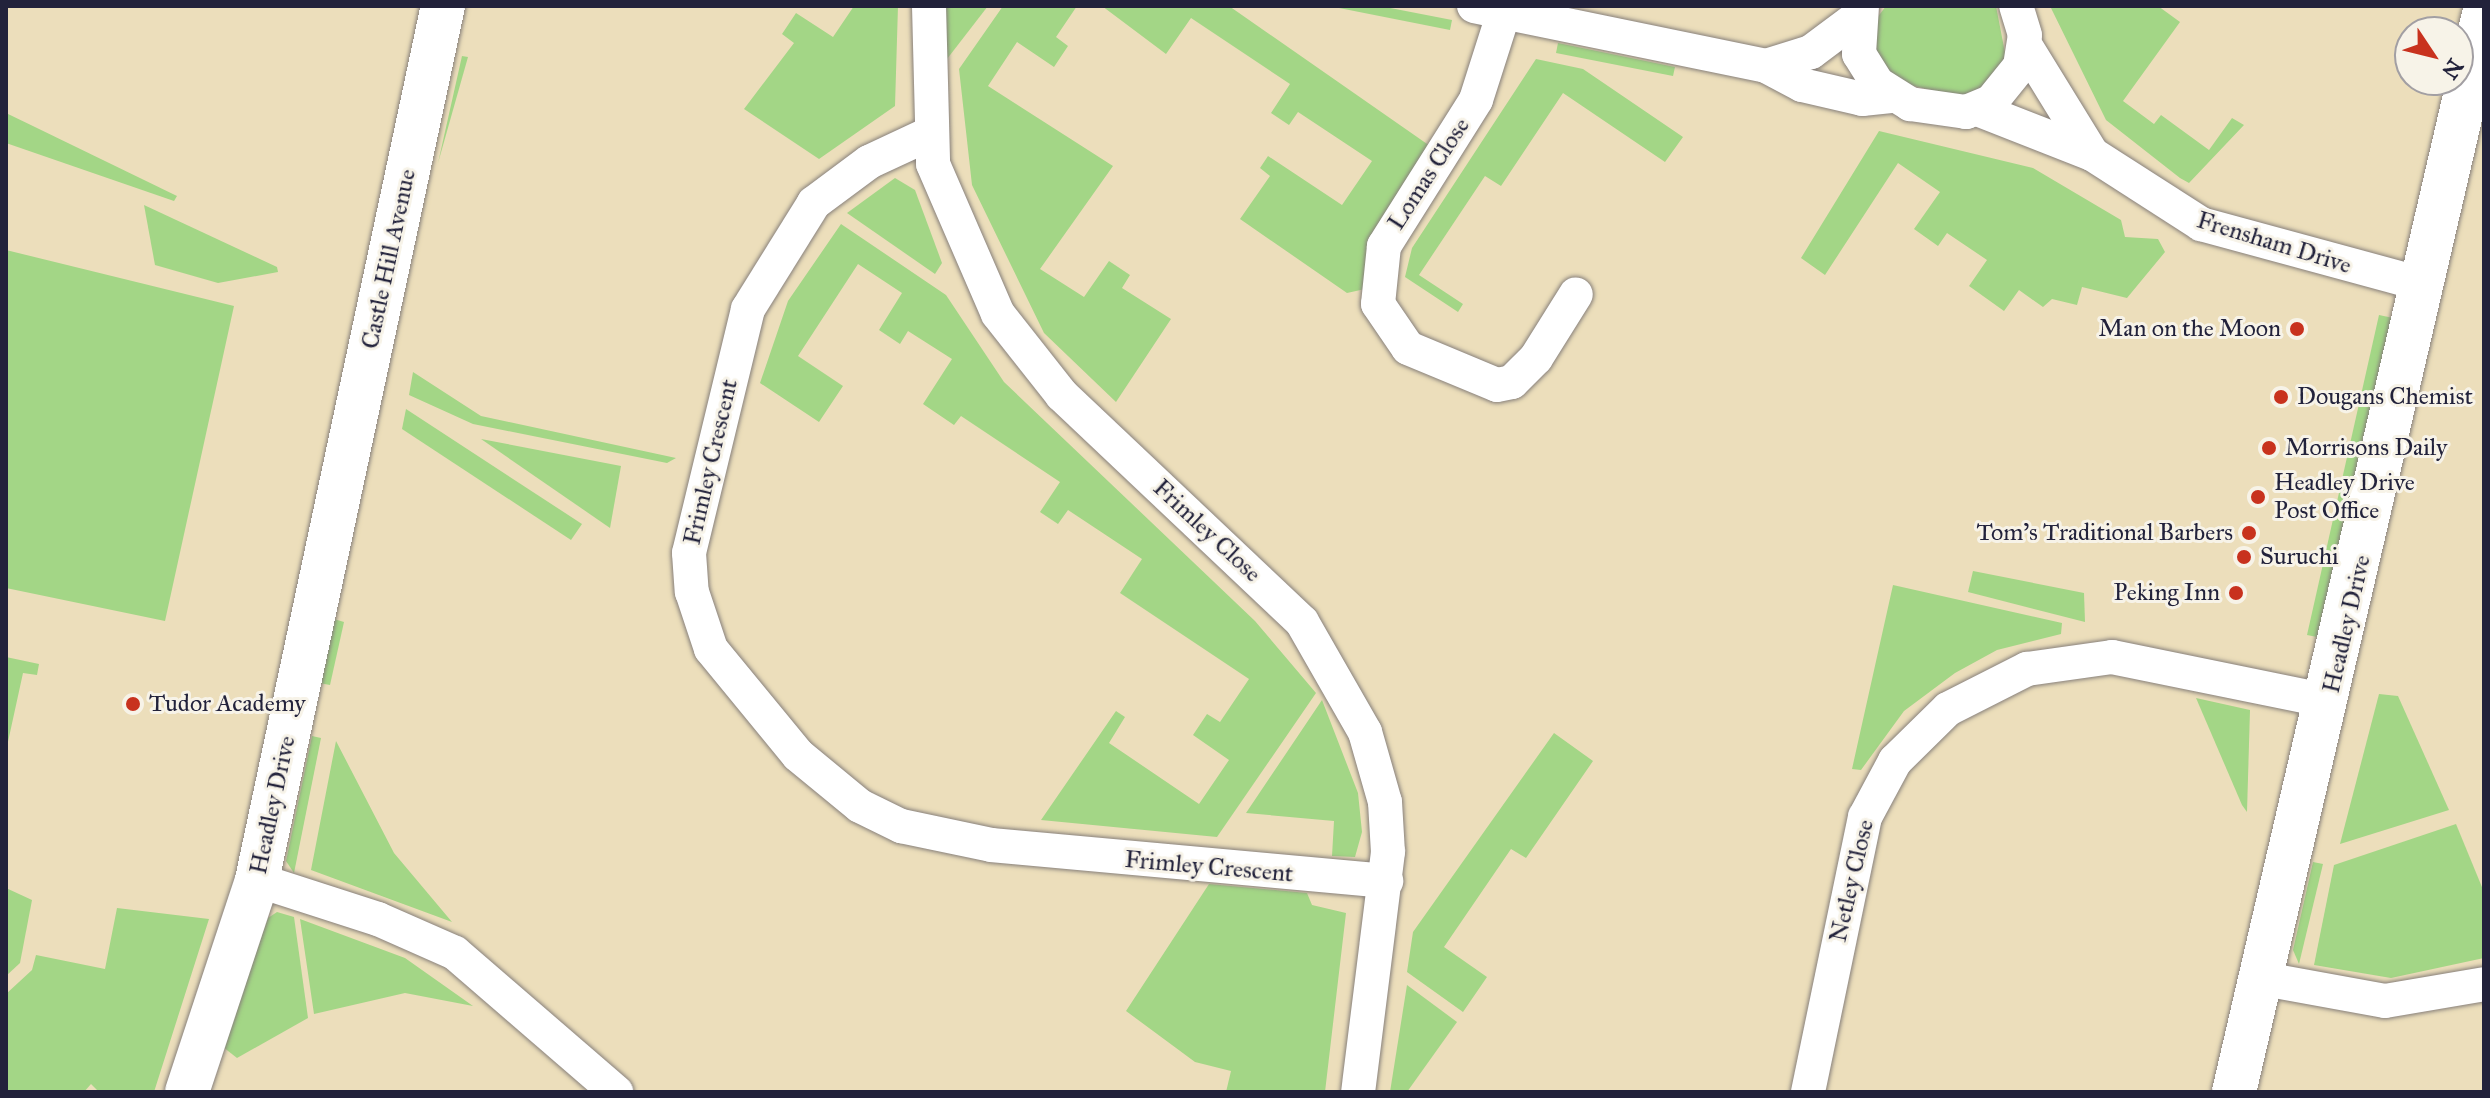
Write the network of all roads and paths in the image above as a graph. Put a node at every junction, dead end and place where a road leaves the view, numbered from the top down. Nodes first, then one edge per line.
1 (443, 6) edge
2 (929, 6) edge
3 (2016, 6) edge
4 (1489, 9) edge
5 (1860, 11) edge
6 (2484, 14) edge
7 (2025, 45) junction
8 (1766, 66) junction
9 (1891, 96) junction
10 (1977, 109) junction
11 (2474, 112) edge
12 (929, 134) junction
13 (2092, 154) junction
14 (2425, 285) junction
15 (1576, 294) dead end
16 (337, 511) joint
17 (2329, 701) junction
18 (257, 880) junction
19 (1386, 881) junction
20 (2264, 979) junction
21 (2484, 984) edge
22 (187, 1092) edge
23 (616, 1092) edge
24 (1358, 1092) edge
25 (1808, 1092) edge
26 (2234, 1092) edge

1 - 16 street, Castle Hill Avenue
2 - 12 street, Frimley Close
3 - 7 street, Frensham Drive
4 - 8 street, Frensham Drive
4 - 15 street, Lomas Close
5 - 8 street, Frensham Drive
5 - 9 street, Frensham Drive
6 - 11 street, Headley Drive
7 - 10 street
7 - 13 street, Frensham Drive
8 - 9 street, Frensham Drive
9 - 10 street, Frensham Drive
10 - 13 street, Frensham Drive
11 - 14 street, Headley Drive
12 - 19 street, Frimley Close
12 - 19 street, Frimley Crescent
13 - 14 street, Frensham Drive
14 - 17 street, Headley Drive
16 - 18 street, Headley Drive
17 - 20 street, Headley Drive
17 - 25 street, Netley Close
18 - 22 street, Headley Drive
18 - 23 street
19 - 24 street, Frimley Close
20 - 21 street
20 - 26 street, Headley Drive

